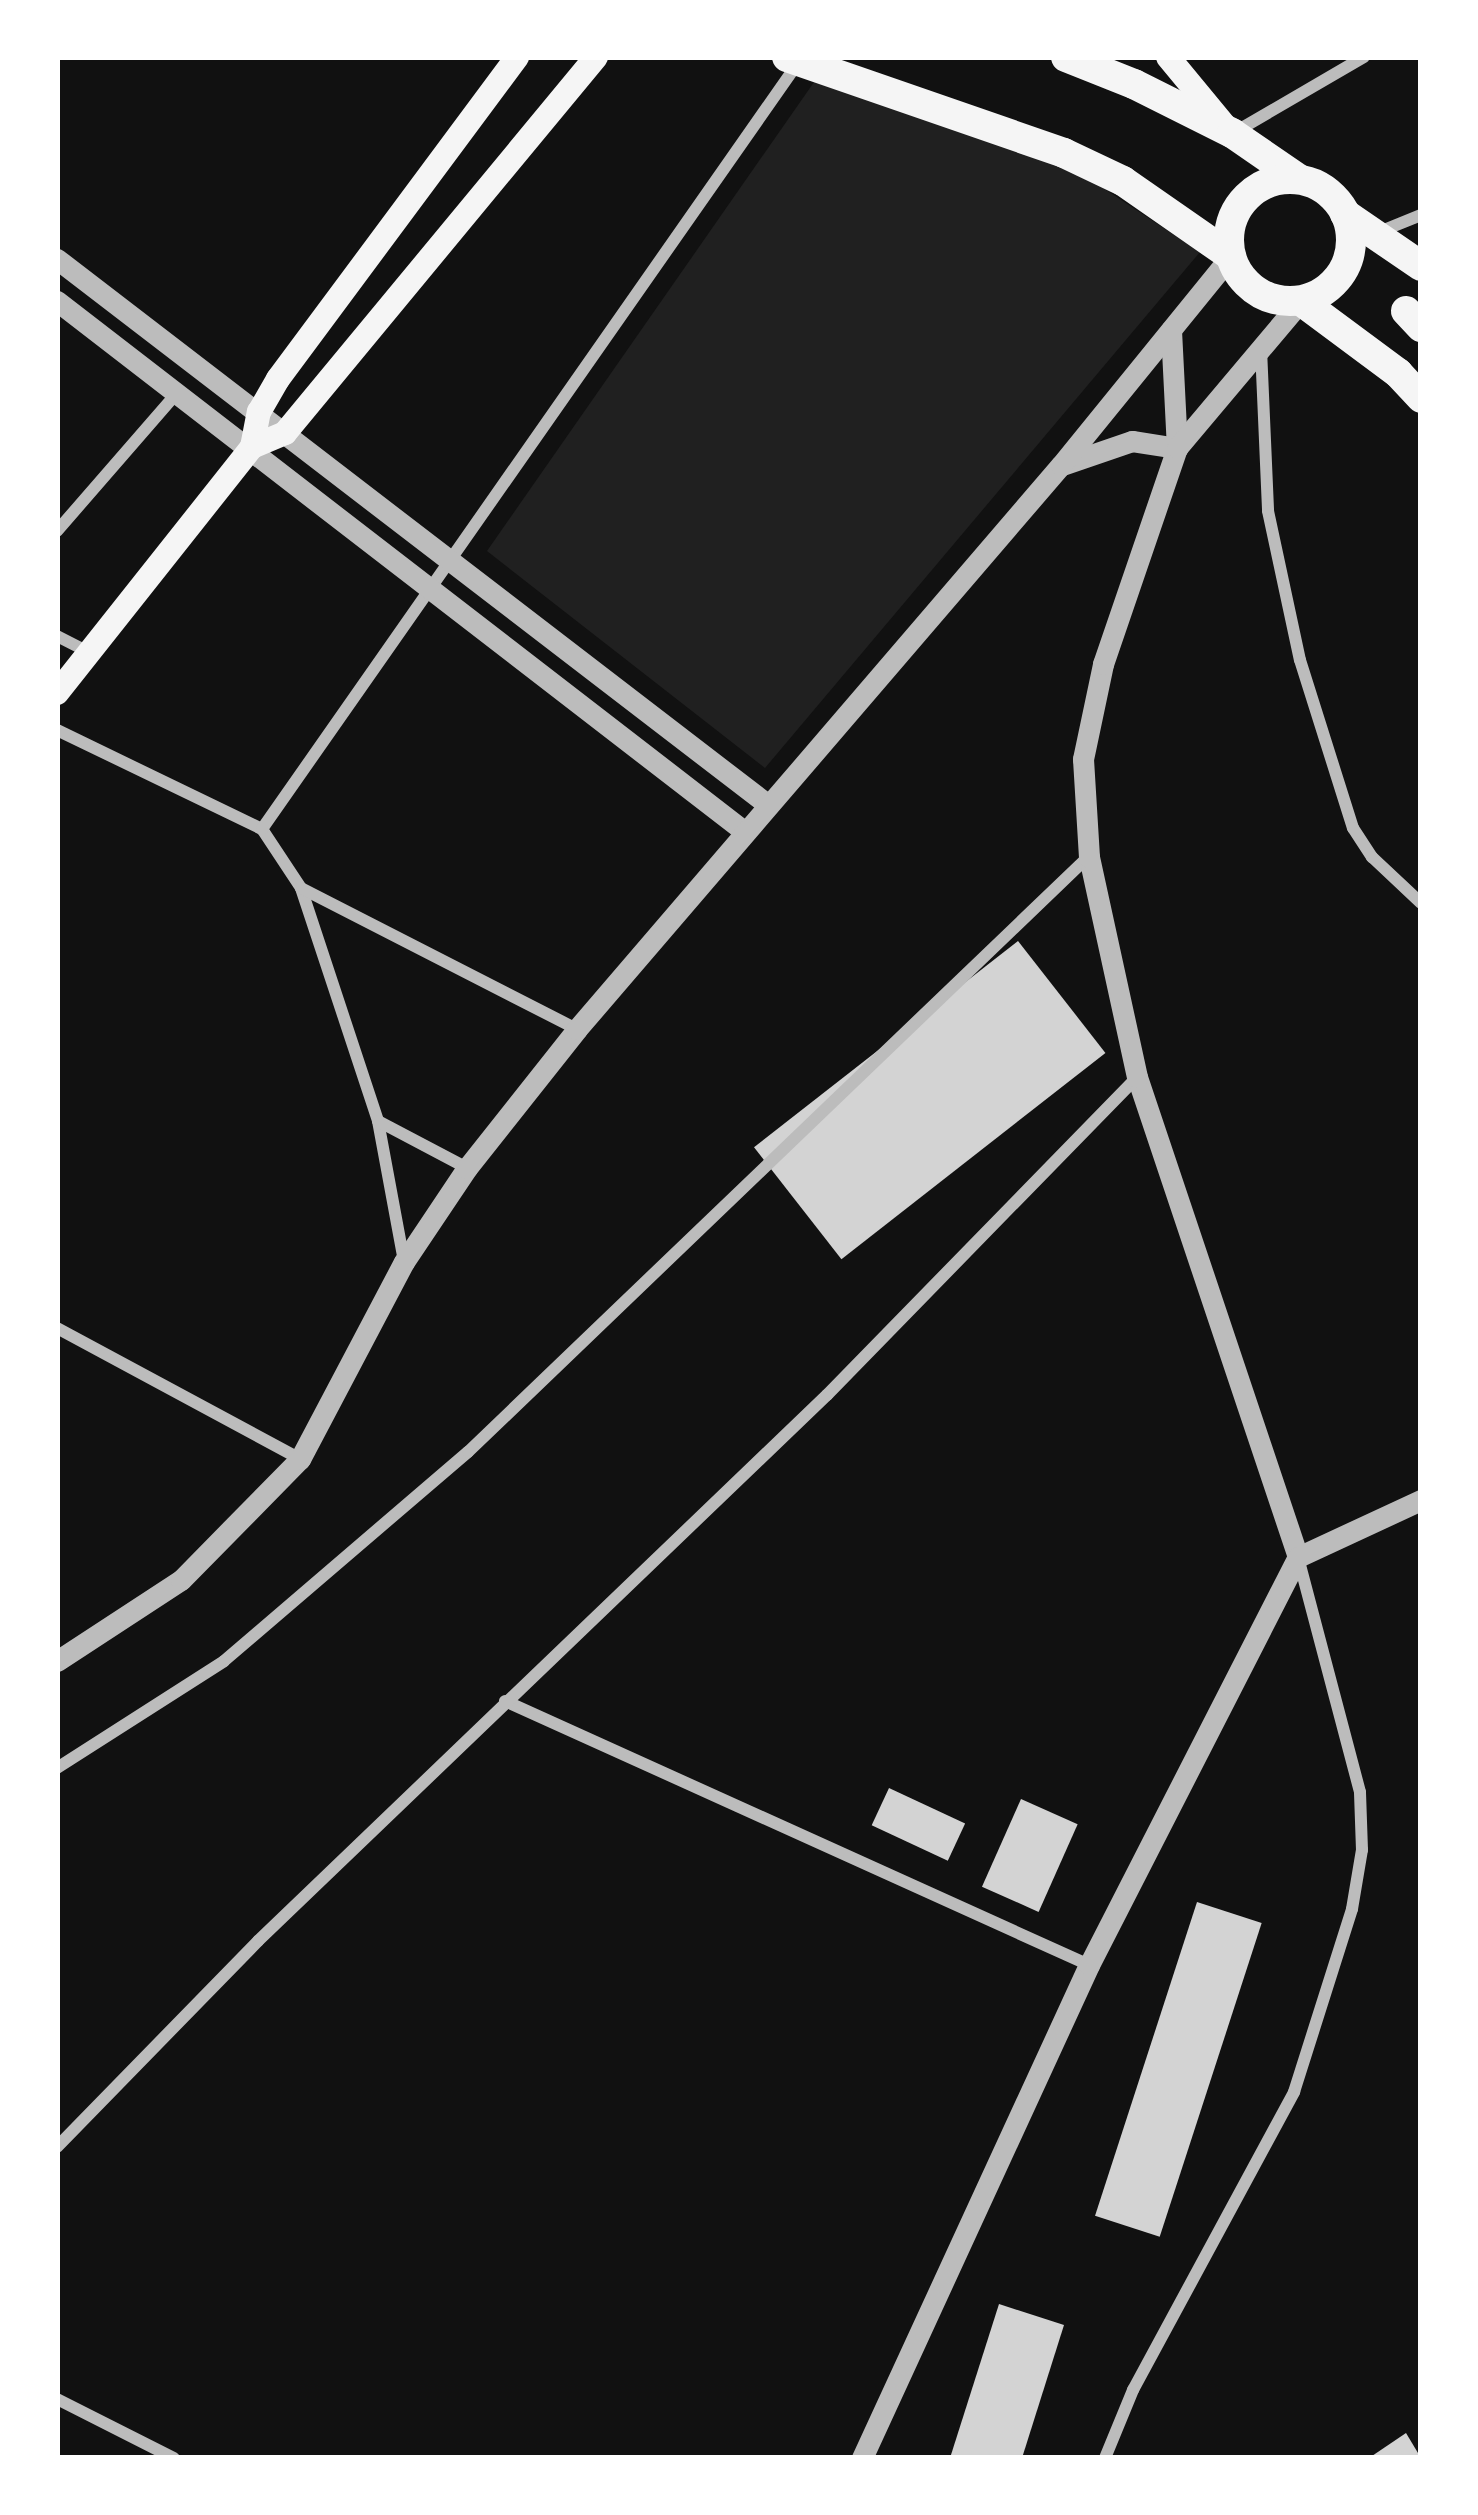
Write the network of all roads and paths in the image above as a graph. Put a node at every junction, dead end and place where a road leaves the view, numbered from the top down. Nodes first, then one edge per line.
1 (596, 57) edge
2 (1066, 57) edge
3 (1168, 57) edge
4 (1364, 57) edge
5 (793, 59) edge
6 (512, 60) edge
7 (1232, 134) junction
8 (1299, 179) junction
9 (1345, 214) junction
10 (1421, 215) edge
11 (1379, 232) junction
12 (1231, 256) junction
13 (57, 260) edge
14 (1421, 266) edge
15 (57, 301) edge
16 (1301, 301) junction
17 (1171, 329) junction
18 (1261, 348) junction
19 (178, 392) junction
20 (1421, 398) edge
21 (259, 412) junction
22 (285, 433) junction
23 (252, 448) junction
24 (1177, 448) junction
25 (1061, 465) junction
26 (57, 531) edge
27 (447, 561) junction
28 (427, 589) junction
29 (57, 636) edge
30 (86, 652) junction
31 (57, 693) edge
32 (57, 730) edge
33 (767, 804) junction
34 (262, 829) junction
35 (744, 831) junction
36 (1089, 857) junction
37 (302, 889) junction
38 (1421, 903) edge
39 (577, 1030) junction
40 (1137, 1077) junction
41 (378, 1121) junction
42 (467, 1168) junction
43 (404, 1262) junction
44 (57, 1328) edge
45 (300, 1459) junction
46 (1421, 1500) edge
47 (1298, 1557) junction
48 (57, 1660) edge
49 (505, 1701) junction
50 (57, 1768) edge
51 (1089, 1966) junction
52 (57, 2147) edge
53 (57, 2399) edge
54 (174, 2458) edge
55 (862, 2458) edge
56 (1105, 2458) edge

1 - 22 main road
2 - 7 main road
3 - 7 main road
4 - 7 street
5 - 12 main road
5 - 27 street
6 - 21 main road
7 - 8 main road
8 - 9 main road
8 - 12 main road
9 - 11 main road
9 - 16 main road
10 - 11 street
11 - 14 main road
12 - 16 main road
12 - 17 street
13 - 21 street
15 - 19 street
16 - 18 street
16 - 20 main road
17 - 24 street
17 - 25 street
18 - 24 street
18 - 38 street
19 - 23 street
19 - 26 street
21 - 22 street
21 - 23 main road
22 - 23 main road
22 - 27 street
23 - 28 street
23 - 30 main road
24 - 25 street
24 - 36 street
25 - 33 street
27 - 28 street
27 - 33 street
28 - 34 street
28 - 35 street
29 - 30 street
30 - 31 main road
32 - 34 street
33 - 35 street
34 - 37 street
35 - 39 street
36 - 40 street
36 - 50 street
37 - 39 street
37 - 41 street
39 - 42 street
40 - 47 street
40 - 49 street
41 - 42 street
41 - 43 street
42 - 43 street
43 - 45 street
44 - 45 street
45 - 48 street
46 - 47 street
47 - 51 street
47 - 56 street
49 - 51 street
49 - 52 street
51 - 55 street
53 - 54 street

